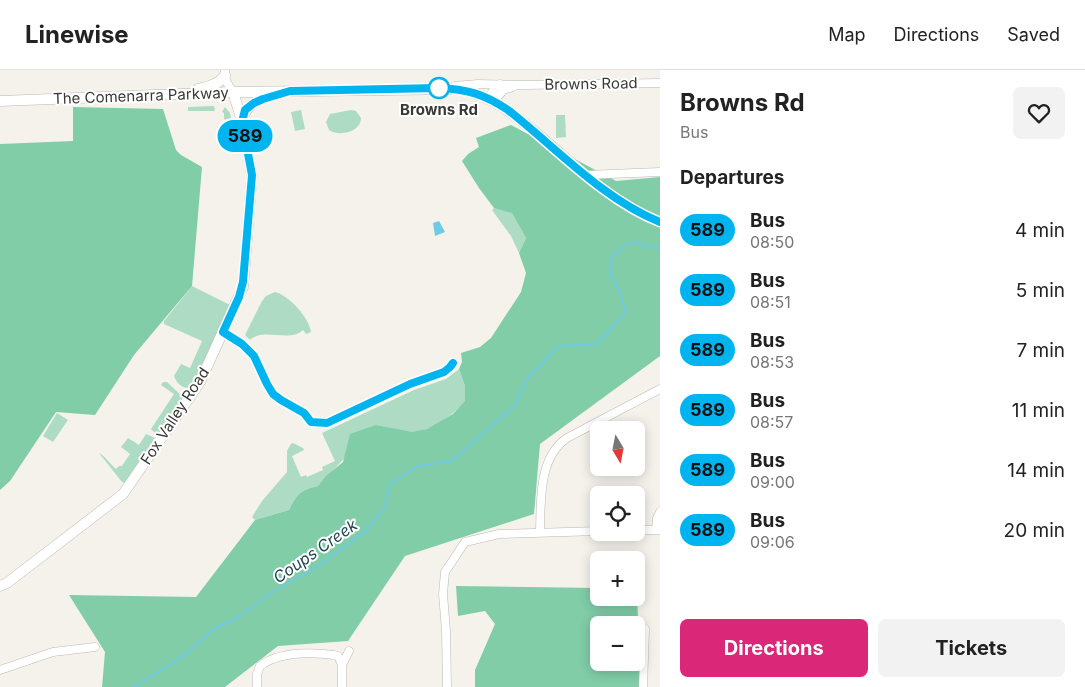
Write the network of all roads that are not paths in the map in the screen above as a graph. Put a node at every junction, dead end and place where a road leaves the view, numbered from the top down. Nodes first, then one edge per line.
1 (225, 73) edge
2 (660, 83) edge
3 (500, 84) junction
4 (523, 85) junction
5 (438, 88) junction
6 (290, 91) junction
7 (233, 92) junction
8 (171, 94) junction
9 (492, 100) junction
10 (0, 101) edge
11 (242, 122) junction
12 (660, 172) edge
13 (586, 175) junction
14 (660, 222) edge
15 (660, 388) edge
16 (660, 512) edge
17 (645, 530) edge
18 (658, 530) edge
19 (590, 531) edge
20 (540, 532) junction
21 (0, 586) edge
22 (95, 646) dead end
23 (349, 651) dead end
24 (342, 664) junction
25 (0, 670) edge
26 (644, 671) edge
27 (257, 687) edge
28 (342, 687) edge
29 (447, 687) edge
30 (643, 687) edge

1 - 7 street, Fox Valley Road
1 - 8 main road
2 - 4 street, Browns Road
3 - 4 street, Browns Road
3 - 5 street, Browns Road
3 - 9 street
4 - 9 street, Browns Road
5 - 6 main road, The Comenarra Parkway
5 - 9 main road, The Comenarra Parkway
6 - 7 main road, The Comenarra Parkway
6 - 11 main road
7 - 8 main road, The Comenarra Parkway
7 - 11 main road, Fox Valley Road
8 - 10 main road, The Comenarra Parkway
9 - 13 main road, The Comenarra Parkway
11 - 21 main road, Fox Valley Road
12 - 13 street
13 - 14 main road, The Comenarra Parkway
15 - 20 street
16 - 18 street
17 - 18 street
19 - 20 street
20 - 29 street
22 - 25 street
23 - 24 street
24 - 27 street
24 - 28 street
26 - 30 street

